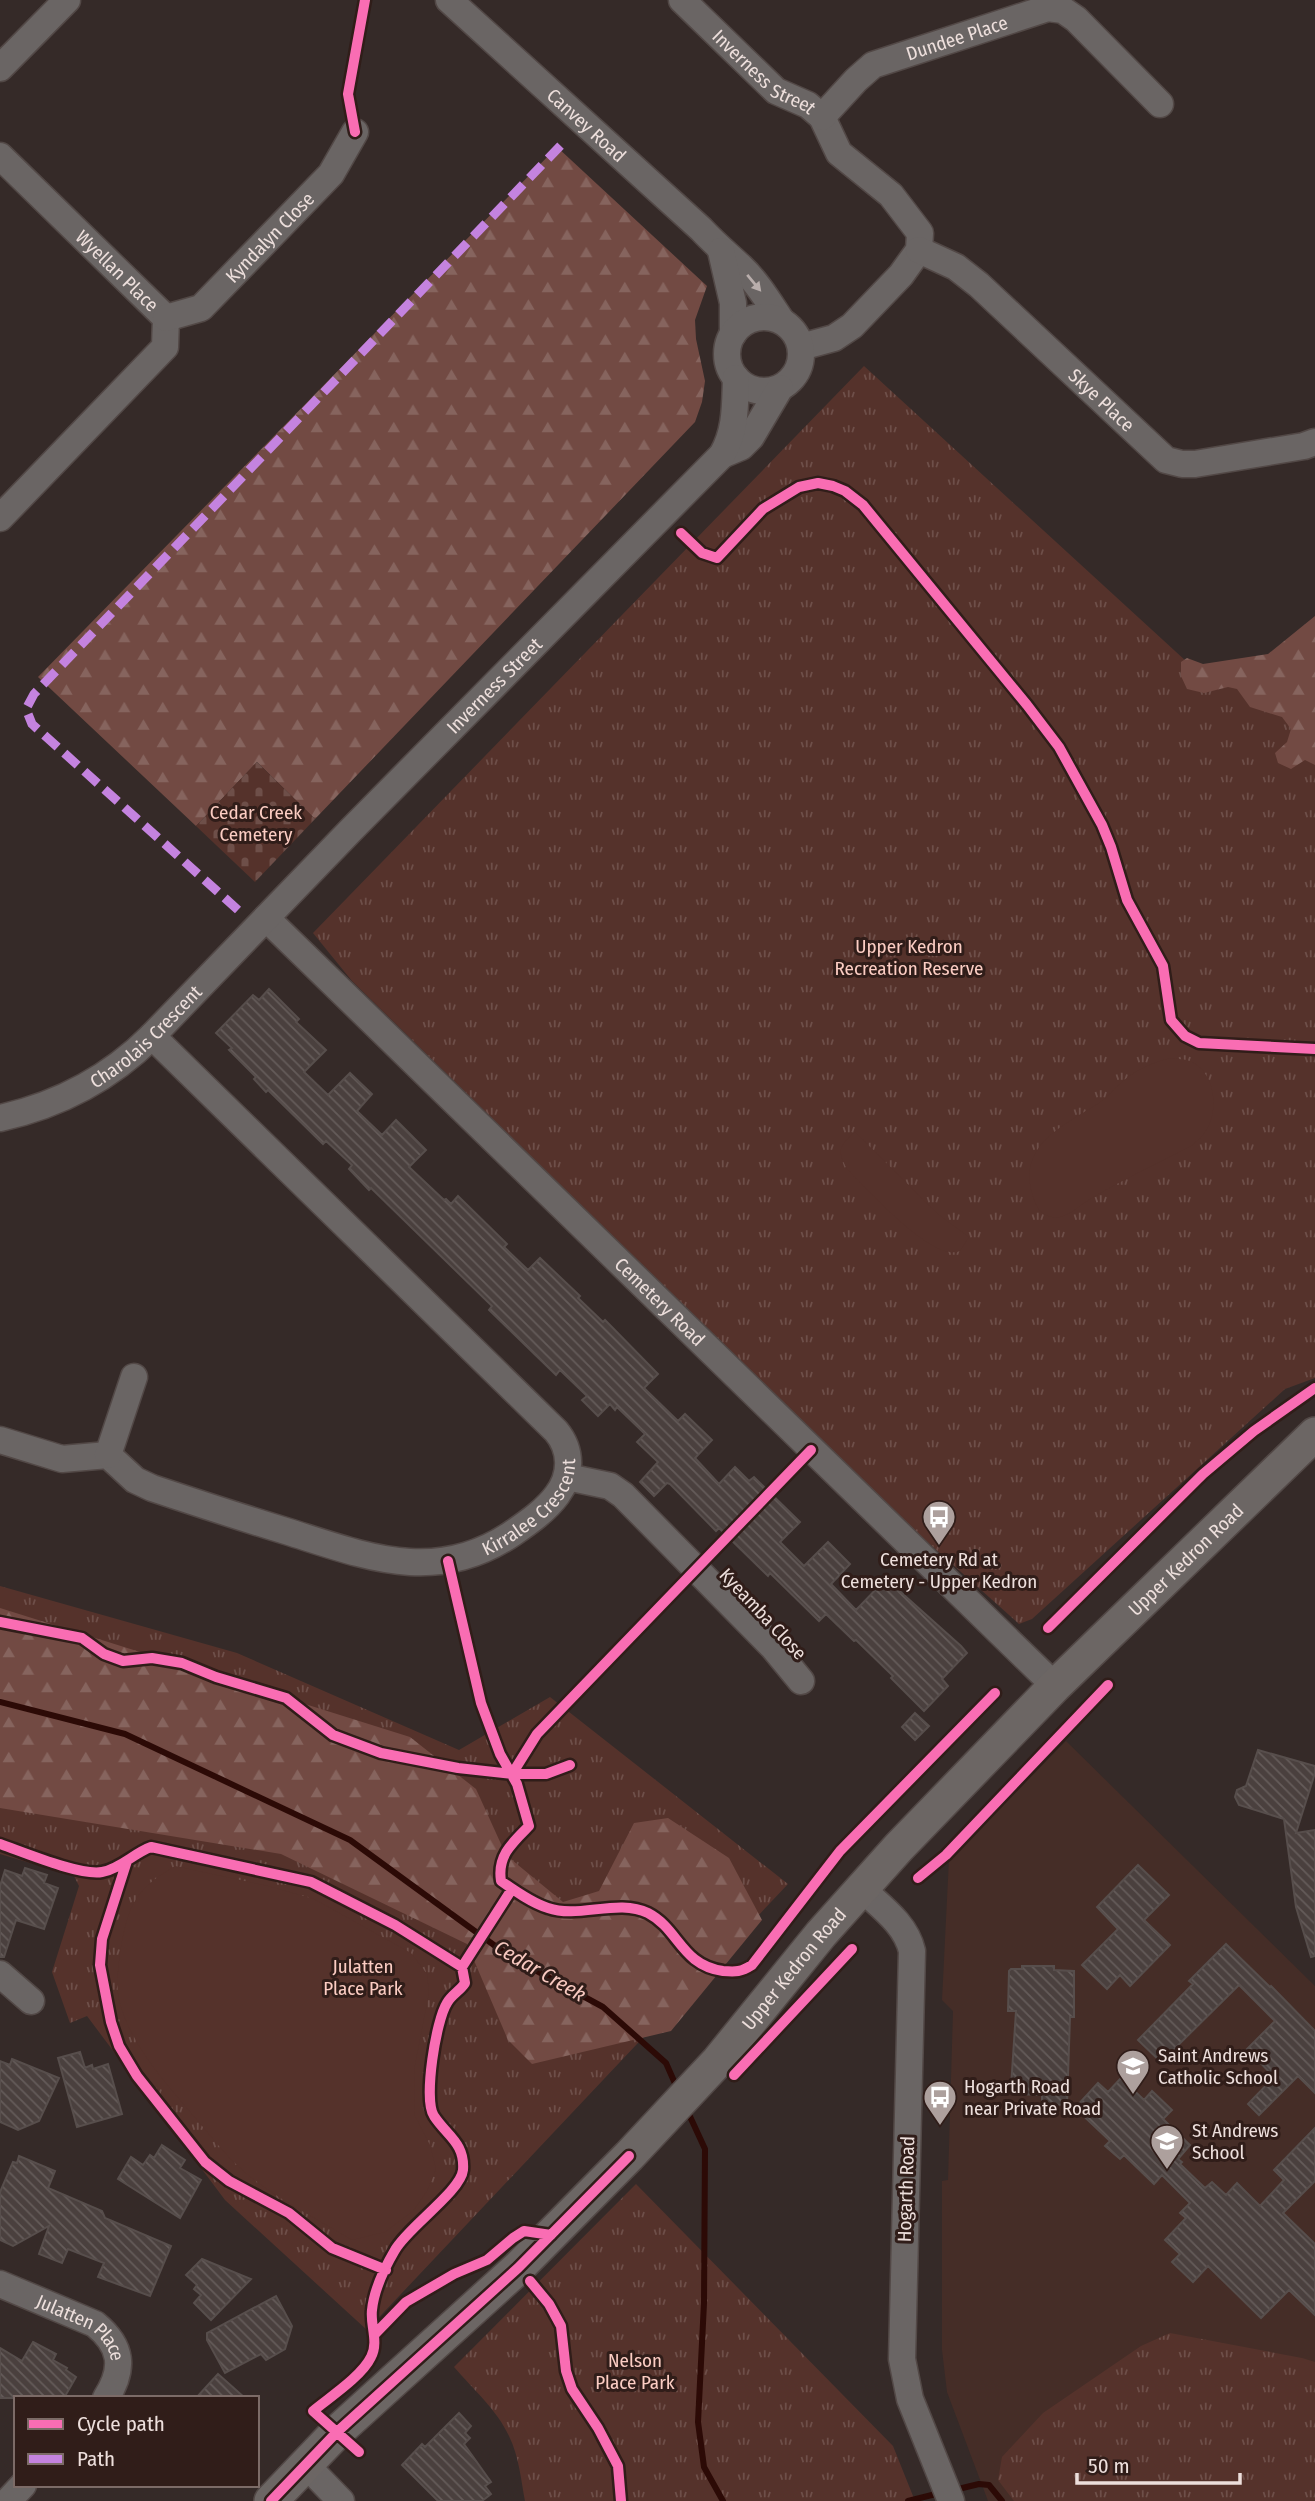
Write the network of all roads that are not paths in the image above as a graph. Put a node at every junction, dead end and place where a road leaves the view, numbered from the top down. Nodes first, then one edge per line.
1 (67, 0) edge
2 (449, 0) edge
3 (682, 0) edge
4 (0, 68) edge
5 (1160, 104) dead end
6 (822, 117) junction
7 (355, 132) dead end
8 (0, 156) edge
9 (919, 250) junction
10 (720, 251) junction
11 (166, 318) junction
12 (781, 320) junction
13 (733, 334) junction
14 (801, 347) junction
15 (736, 379) junction
16 (780, 388) junction
17 (1315, 442) edge
18 (722, 456) junction
19 (0, 519) edge
20 (266, 918) junction
21 (152, 1036) junction
22 (0, 1118) edge
23 (134, 1377) dead end
24 (1315, 1434) edge
25 (0, 1440) edge
26 (108, 1455) junction
27 (567, 1477) junction
28 (801, 1681) dead end
29 (1055, 1686) junction
30 (861, 1888) junction
31 (0, 1974) edge
32 (31, 2001) dead end
33 (0, 2284) edge
34 (107, 2396) edge
35 (306, 2466) junction
36 (21, 2487) edge
37 (8, 2501) edge
38 (271, 2501) edge
39 (341, 2501) edge
40 (951, 2501) edge

1 - 4 street
2 - 10 street, Canvey Road
3 - 6 street, Inverness Street
5 - 6 street, Dundee Place
6 - 9 street, Inverness Street
7 - 11 street, Kyndalyn Close
8 - 11 street, Wyellan Place
9 - 14 street
9 - 17 street, Skye Place
10 -> 12 street, Canvey Road
10 - 13 street
11 - 19 street, Wyellan Place
12 - 13 street
12 - 14 street
13 - 15 street
14 - 16 street
15 - 16 street
15 - 18 street, Inverness Street
16 - 18 street, Inverness Street
18 - 20 street, Inverness Street
20 - 21 street, Charolais Crescent
20 - 29 street, Cemetery Road
21 - 22 street, Charolais Crescent
21 - 27 street, Kirralee Crescent
23 - 26 street
24 - 29 main road, Upper Kedron Road
25 - 26 street
26 - 27 street, Kirralee Crescent
27 - 28 street, Kyeamba Close
29 - 30 main road, Upper Kedron Road
30 - 35 main road, Upper Kedron Road
30 - 40 street, Hogarth Road
31 - 32 street
33 - 34 street, Julatten Place
35 - 38 main road, Upper Kedron Road
35 - 39 street
36 - 37 street

